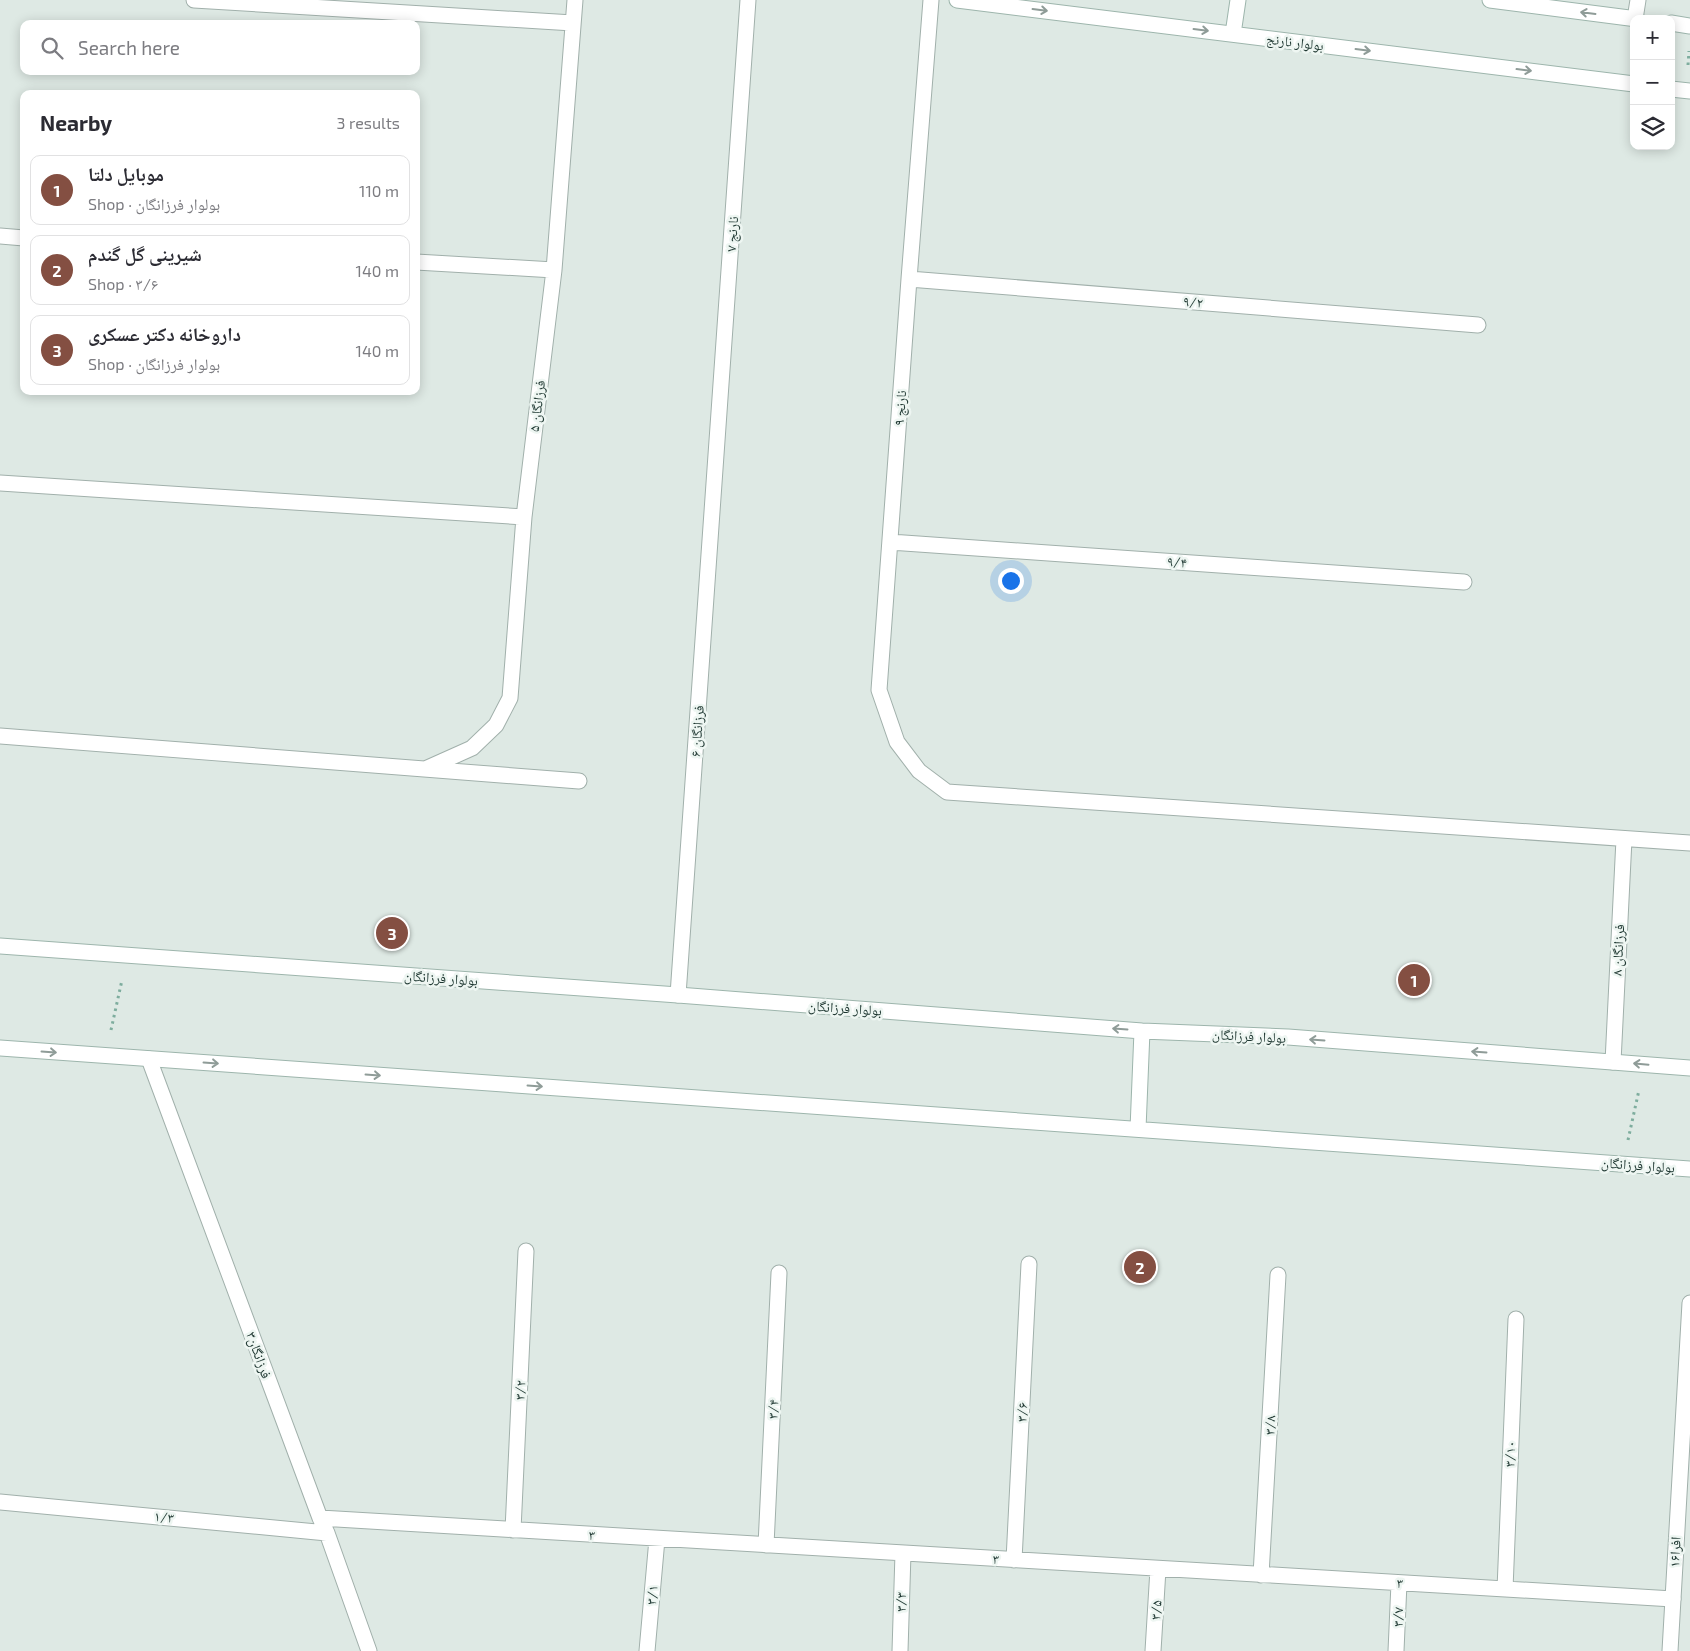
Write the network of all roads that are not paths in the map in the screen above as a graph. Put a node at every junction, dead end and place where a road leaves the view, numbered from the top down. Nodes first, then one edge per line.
1 (194, 0) edge
2 (575, 0) edge
3 (748, 0) edge
4 (931, 0) edge
5 (957, 0) edge
6 (1238, 0) edge
7 (1490, 0) edge
8 (1638, 0) edge
9 (1636, 15) edge
10 (1630, 18) edge
11 (573, 23) junction
12 (1675, 24) edge
13 (1690, 26) edge
14 (1233, 34) junction
15 (1630, 84) edge
16 (0, 236) edge
17 (20, 238) edge
18 (420, 262) edge
19 (554, 270) junction
20 (909, 279) junction
21 (1478, 325) dead end
22 (715, 467) joint
23 (0, 483) edge
24 (524, 517) junction
25 (890, 542) junction
26 (1464, 582) dead end
27 (0, 736) edge
28 (425, 769) junction
29 (579, 781) dead end
30 (1624, 839) junction
31 (1690, 843) edge
32 (0, 946) edge
33 (678, 995) junction
34 (1142, 1031) junction
35 (0, 1048) edge
36 (148, 1059) junction
37 (1613, 1062) junction
38 (1690, 1068) edge
39 (1138, 1129) junction
40 (1690, 1169) edge
41 (526, 1251) dead end
42 (1029, 1264) dead end
43 (779, 1273) dead end
44 (1278, 1274) dead end
45 (1690, 1303) edge
46 (1516, 1319) dead end
47 (0, 1502) edge
48 (320, 1518) junction
49 (513, 1530) junction
50 (327, 1533) junction
51 (657, 1539) junction
52 (766, 1545) junction
53 (903, 1553) junction
54 (1014, 1560) junction
55 (1158, 1569) junction
56 (1261, 1575) junction
57 (1399, 1583) junction
58 (1505, 1590) junction
59 (1673, 1599) junction
60 (369, 1651) edge
61 (647, 1651) edge
62 (900, 1651) edge
63 (1153, 1651) edge
64 (1396, 1651) edge
65 (1670, 1651) edge

1 - 11 street
2 - 11 street, فرزانگان ۵
3 - 22 street, نارنج ۷
4 - 20 street, نارنج ۹
5 -> 14 street, بولوار نارنج
6 - 14 street
10 -> 7 street
8 - 9 street
11 - 19 street, فرزانگان ۵
12 - 13 street
14 -> 15 street, بولوار نارنج
16 - 17 street
18 - 19 street
19 - 24 street, فرزانگان ۵
20 - 21 street, ۹/۲
20 - 25 street, نارنج ۹
22 - 33 street, فرزانگان ۶
23 - 24 street
24 - 28 street, فرزانگان ۵
25 - 26 street, ۹/۴
25 - 30 street, نارنج ۹
27 - 28 street
28 - 29 street
30 - 31 street
30 - 37 street, فرزانگان ۸
32 - 33 street, بولوار فرزانگان
34 -> 33 street, بولوار فرزانگان
37 -> 34 street, بولوار فرزانگان
34 - 39 street
35 -> 36 street, بولوار فرزانگان
36 -> 39 street, بولوار فرزانگان
36 - 48 street, فرزانگان۳
38 -> 37 street, بولوار فرزانگان
39 - 40 street, بولوار فرزانگان
41 - 49 street, ۳/۲
42 - 54 street, ۳/۶
43 - 52 street, ۳/۴
44 - 56 street, ۳/۸
45 - 59 street, ۱۶افرا
46 - 58 street, ۳/۱۰
47 - 50 street, ۱/۳
48 - 49 street, ۳
48 - 50 street, فرزانگان۳
49 - 51 street, ۳
50 - 60 street, فرزانگان۳
51 - 52 street, ۳
51 - 61 street, ۳/۱
52 - 53 street, ۳
53 - 54 street, ۳
53 - 62 street, ۳/۳
54 - 55 street, ۳
55 - 56 street, ۳
55 - 63 street, ۳/۵
56 - 57 street, ۳
57 - 58 street, ۳
57 - 64 street, ۳/۷
58 - 59 street, ۳
59 - 65 street, ۱۶افرا

